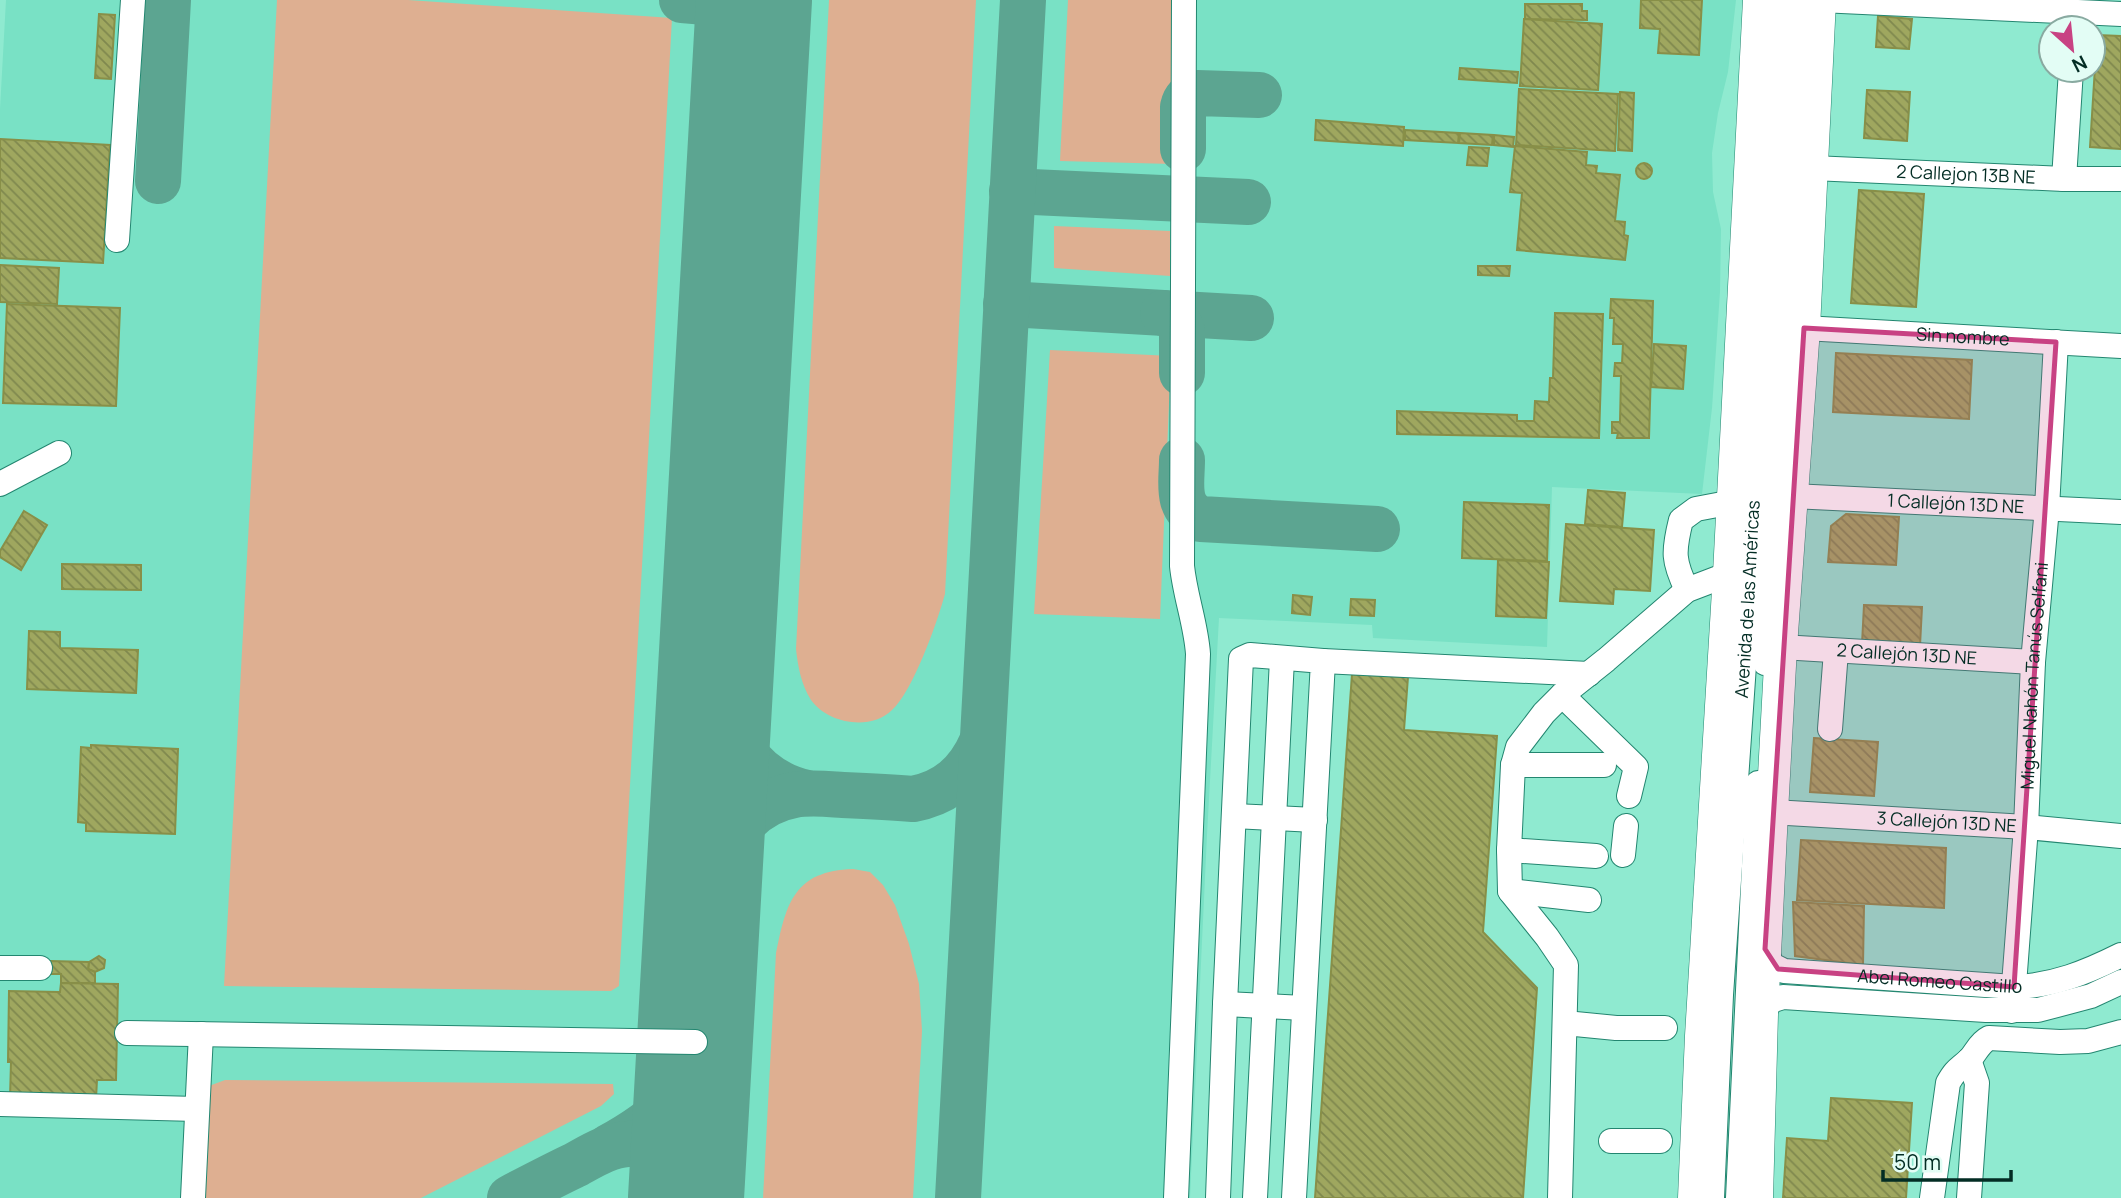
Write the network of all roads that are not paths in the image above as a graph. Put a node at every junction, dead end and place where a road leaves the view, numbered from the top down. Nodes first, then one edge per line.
1 (133, 0) edge
2 (1184, 0) edge
3 (1759, 0) edge
4 (1781, 0) edge
5 (1802, 0) edge
6 (1820, 0) edge
7 (2074, 13) edge
8 (2121, 14) edge
9 (2070, 84) edge
10 (1812, 168) junction
11 (2064, 179) junction
12 (2121, 179) edge
13 (117, 240) dead end
14 (1804, 328) junction
15 (2056, 342) junction
16 (2121, 346) edge
17 (59, 453) dead end
18 (0, 484) edge
19 (1793, 496) junction
20 (1733, 502) junction
21 (2047, 508) junction
22 (2121, 512) edge
23 (1729, 574) junction
24 (1687, 590) junction
25 (1781, 648) junction
26 (1836, 651) junction
27 (1282, 659) junction
28 (1323, 661) junction
29 (2033, 662) junction
30 (1589, 674) junction
31 (1562, 695) junction
32 (1830, 729) dead end
33 (1513, 765) junction
34 (1604, 765) dead end
35 (1629, 796) dead end
36 (1772, 812) junction
37 (1234, 816) junction
38 (1274, 818) junction
39 (1315, 820) junction
40 (1626, 825) dead end
41 (2026, 827) junction
42 (2121, 836) edge
43 (1509, 850) junction
44 (1623, 855) dead end
45 (1596, 856) dead end
46 (1510, 891) junction
47 (1589, 900) dead end
48 (1765, 948) junction
49 (2121, 955) edge
50 (0, 968) edge
51 (40, 968) dead end
52 (2121, 982) edge
53 (2013, 999) junction
54 (1225, 1004) junction
55 (1265, 1006) junction
56 (1304, 1008) junction
57 (1762, 1014) junction
58 (1565, 1023) junction
59 (1665, 1028) dead end
60 (2121, 1032) edge
61 (127, 1033) dead end
62 (201, 1034) junction
63 (2088, 1041) junction
64 (695, 1042) dead end
65 (2121, 1049) edge
66 (1969, 1060) junction
67 (0, 1104) edge
68 (197, 1109) junction
69 (1611, 1140) dead end
70 (1660, 1141) dead end
71 (193, 1198) edge
72 (1175, 1198) edge
73 (1219, 1198) edge
74 (1255, 1198) edge
75 (1294, 1198) edge
76 (1560, 1198) edge
77 (1693, 1198) edge
78 (1712, 1198) edge
79 (1738, 1198) edge
80 (1757, 1198) edge
81 (1932, 1198) edge
82 (1969, 1198) edge

1 - 13 street
2 - 72 street
3 - 20 main road, Avenida de las Américas
4 - 78 street, Avenida de las Américas
5 - 79 street, Avenida de las Américas
6 - 7 street
6 - 10 main road, Avenida de las Américas
7 - 8 street
9 - 11 street
10 - 11 street, 2 Callejon 13B NE
10 - 14 main road, Avenida de las Américas
11 - 12 street, 2 Callejon 13B NE
14 - 15 street, Sin nombre
14 - 19 main road, Avenida de las Américas
15 - 16 street, Sin nombre
15 - 21 street, Miguel Nahón Tanús Selfani
17 - 18 street
19 - 21 street, 1 Callejón 13D NE
19 - 25 main road, Avenida de las Américas
20 - 23 main road, Avenida de las Américas
20 - 24 street
21 - 22 street, 1 Callejón 13D NE
21 - 29 street, Miguel Nahón Tanús Selfani
23 - 24 street
23 - 77 main road, Avenida de las Américas
24 - 30 street
25 - 26 street, 2 Callejón 13D NE
25 - 36 main road, Avenida de las Américas
26 - 29 street, 2 Callejón 13D NE
26 - 32 street
27 - 28 street
27 - 37 street
27 - 38 street
28 - 30 street
28 - 39 street
29 - 41 street, Miguel Nahón Tanús Selfani
30 - 31 street
31 - 33 street
31 - 35 street
33 - 34 street
33 - 43 street
36 - 41 street, 3 Callejón 13D NE
36 - 48 main road, Avenida de las Américas
37 - 38 street
37 - 54 street
38 - 39 street
38 - 55 street
39 - 56 street
40 - 44 street
41 - 42 street, 3 Callejón 13D NE
41 - 53 street, Miguel Nahón Tanús Selfani
43 - 45 street
43 - 46 street
46 - 47 street
46 - 58 street
48 - 53 street, Abel Romeo Castillo
48 - 57 main road, Avenida de las Américas
49 - 53 street, Abel Romeo Castillo
50 - 51 street
52 - 53 street, Abel Romeo Castillo
53 - 57 street, Abel Romeo Castillo
54 - 55 street
54 - 73 street
55 - 56 street
55 - 74 street
56 - 75 street
57 - 80 main road, Avenida de las Américas
58 - 59 street
58 - 76 street
60 - 63 street
61 - 62 street
62 - 64 street
62 - 68 street
63 - 65 street
63 - 66 street
66 - 81 street
66 - 82 street
67 - 68 street
68 - 71 street
69 - 70 street

